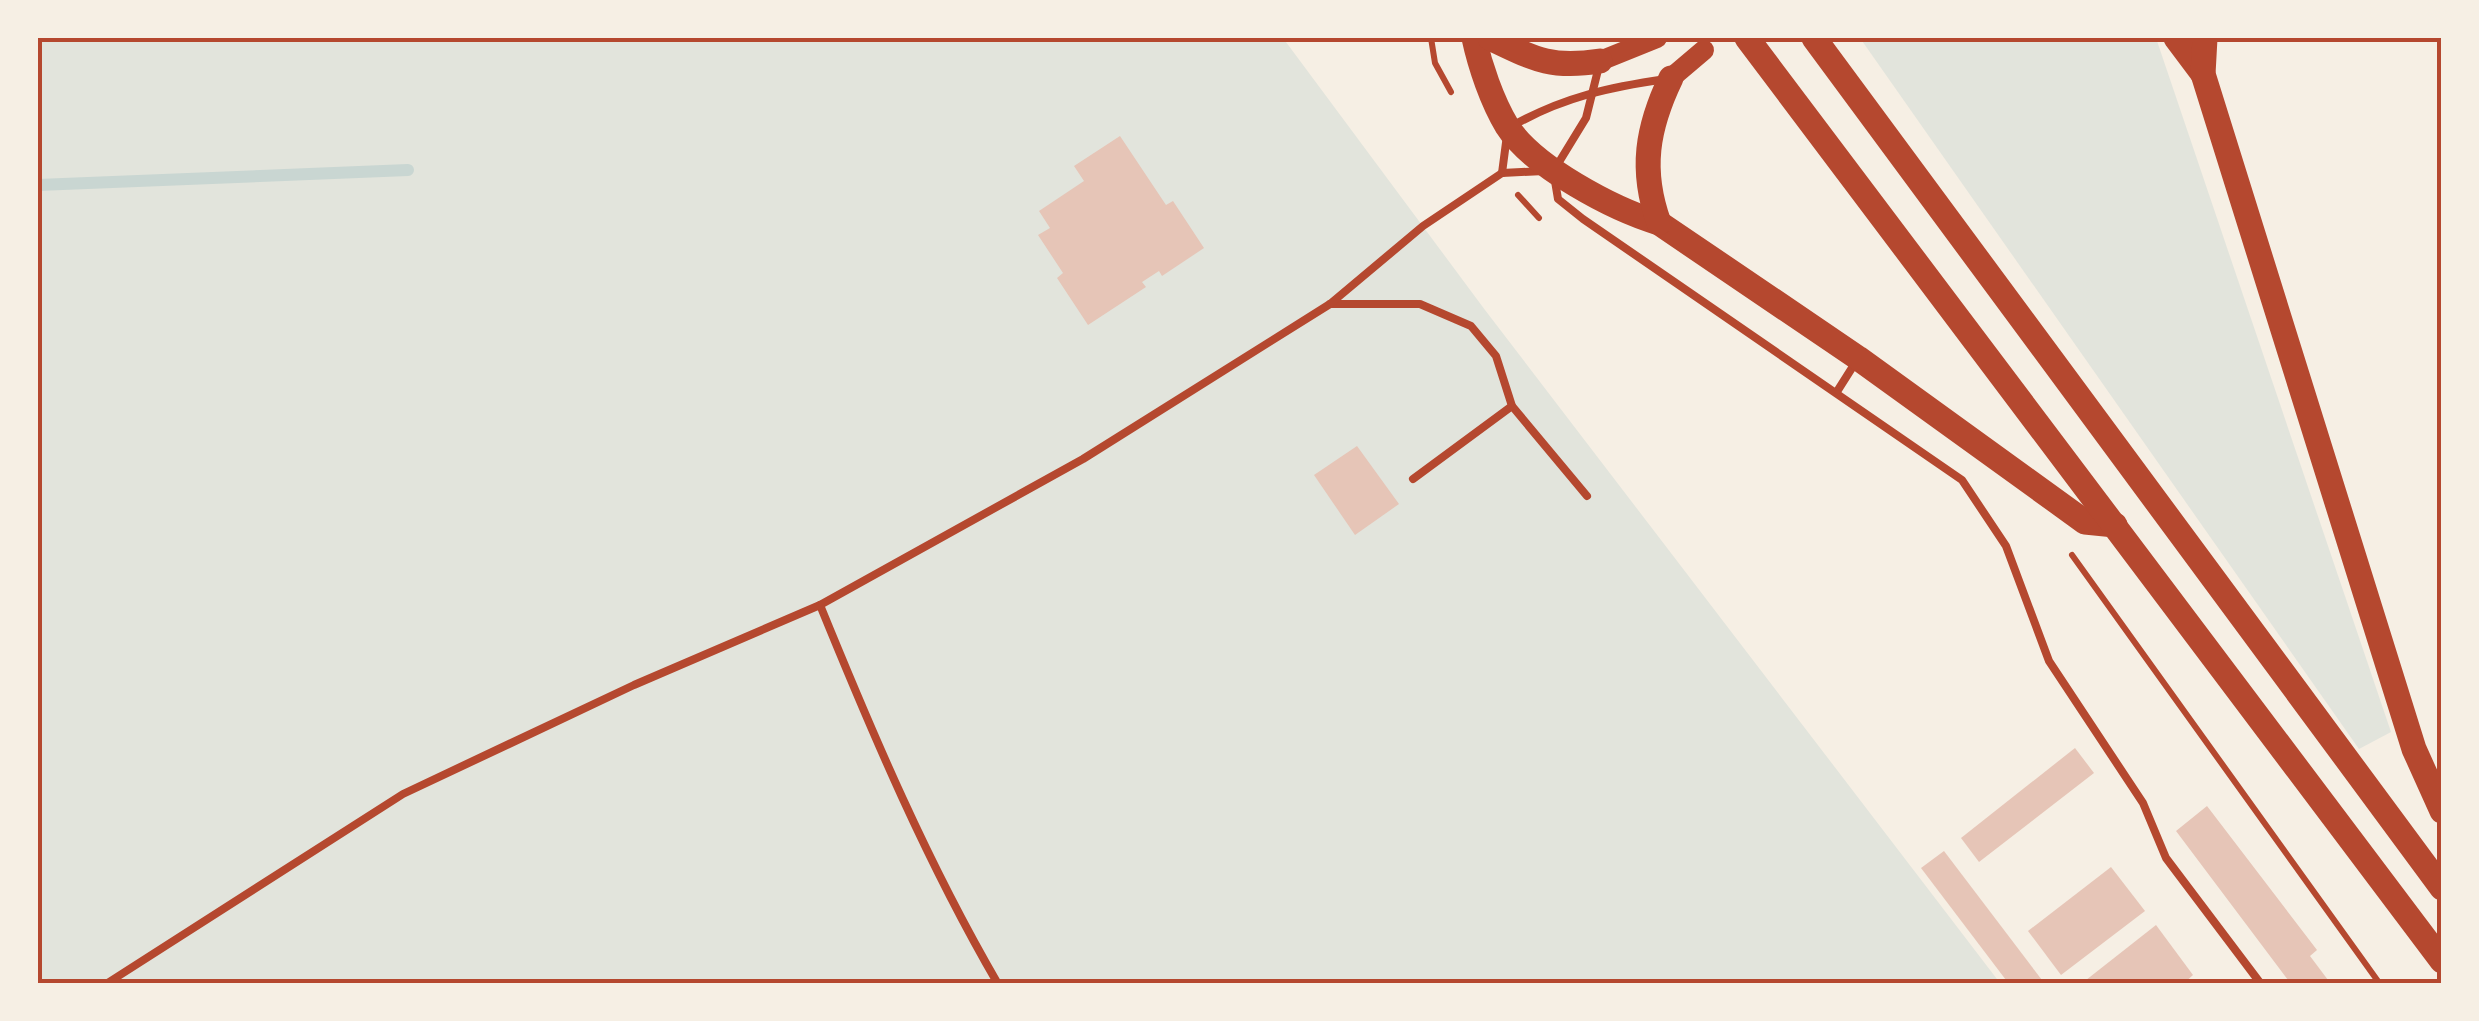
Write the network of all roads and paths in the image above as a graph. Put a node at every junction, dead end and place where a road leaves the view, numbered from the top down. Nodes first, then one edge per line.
1 (1431, 38) edge
2 (1474, 38) edge
3 (1490, 38) edge
4 (1657, 38) edge
5 (1814, 38) edge
6 (2176, 38) edge
7 (2205, 38) edge
8 (1751, 43) edge
9 (1704, 50) dead end
10 (1600, 62) junction
11 (2203, 74) junction
12 (1671, 78) junction
13 (1595, 89) junction
14 (1459, 106) dead end
15 (1508, 128) junction
16 (1554, 170) junction
17 (1502, 173) junction
18 (1546, 223) dead end
19 (1659, 223) junction
20 (1330, 304) junction
21 (1858, 358) junction
22 (1838, 390) junction
23 (1512, 406) junction
24 (1413, 479) dead end
25 (1587, 496) dead end
26 (2115, 525) junction
27 (2065, 546) dead end
28 (820, 605) junction
29 (2442, 811) edge
30 (2442, 888) edge
31 (2442, 960) edge
32 (106, 984) edge
33 (998, 984) edge
34 (2261, 984) edge
35 (2380, 984) edge

1 - 14 path
2 - 15 main road
3 - 10 main road
4 - 10 main road
5 - 30 main road
6 - 11 main road
7 - 11 main road
8 - 26 main road
9 - 12 main road
10 - 13 lane
11 - 29 main road
12 - 13 lane
12 - 19 main road
13 - 15 lane
13 - 16 lane
15 - 16 main road
15 - 17 lane
16 - 17 lane
16 - 19 main road
16 - 22 lane
17 - 18 path
17 - 20 lane
19 - 21 main road
20 - 23 lane
20 - 28 lane
21 - 22 lane
21 - 26 main road
22 - 34 lane
23 - 24 lane
23 - 25 lane
26 - 31 main road
27 - 35 path
28 - 32 lane
28 - 33 lane

